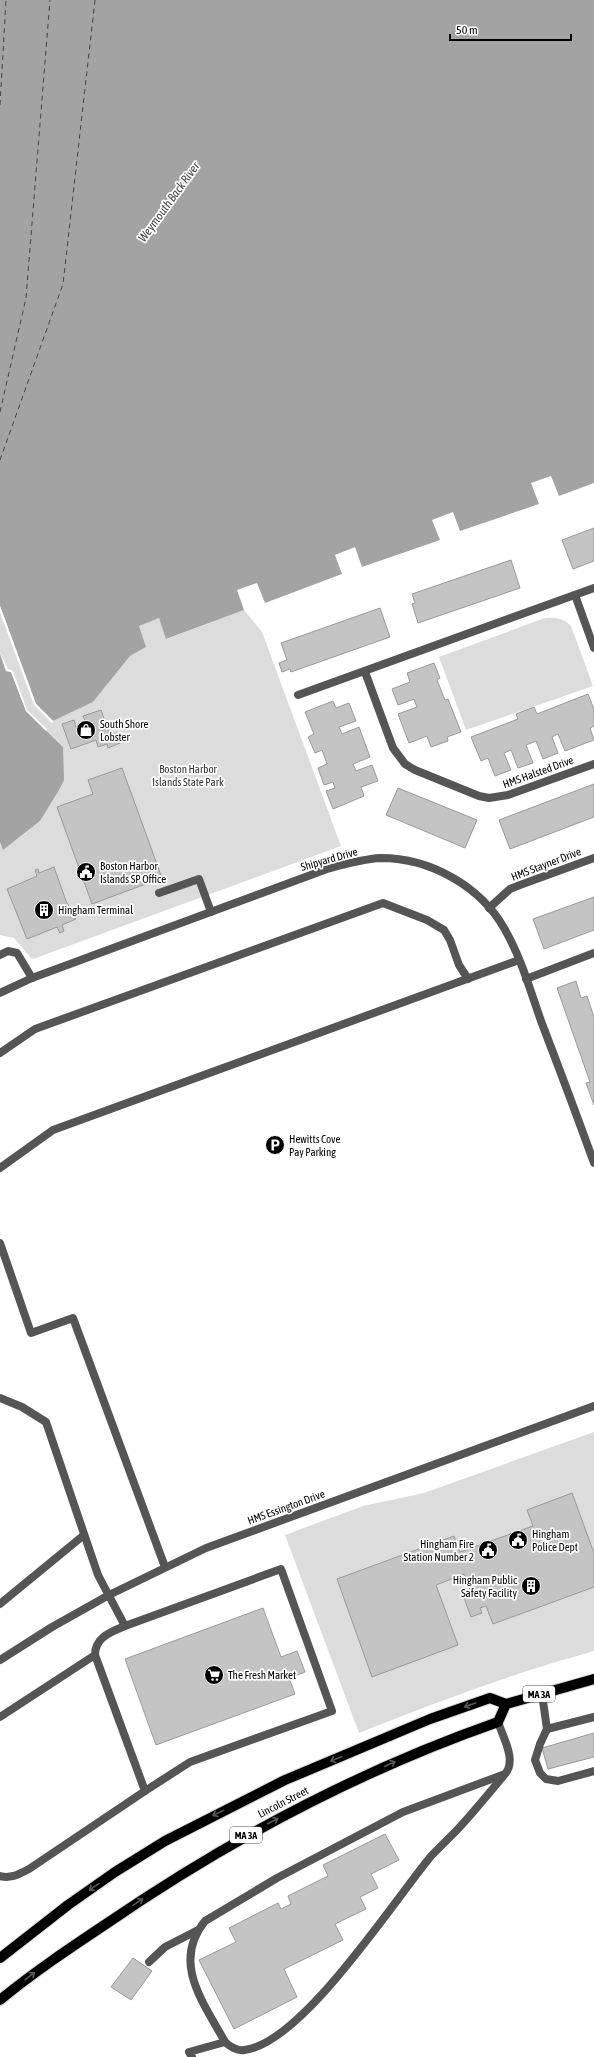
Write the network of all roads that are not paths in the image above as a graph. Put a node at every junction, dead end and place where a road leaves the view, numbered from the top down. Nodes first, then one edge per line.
1 (594, 588) edge
2 (575, 596) junction
3 (594, 648) edge
4 (365, 672) junction
5 (298, 695) dead end
6 (594, 764) edge
7 (594, 858) edge
8 (160, 893) dead end
9 (489, 908) junction
10 (211, 912) junction
11 (0, 955) edge
12 (593, 956) edge
13 (519, 960) junction
14 (32, 978) junction
15 (468, 979) junction
16 (526, 979) junction
17 (0, 993) edge
18 (0, 1053) edge
19 (594, 1137) edge
20 (586, 1140) junction
21 (594, 1163) edge
22 (0, 1168) edge
23 (0, 1243) edge
24 (0, 1398) edge
25 (594, 1406) edge
26 (84, 1535) junction
27 (165, 1567) junction
28 (109, 1595) junction
29 (0, 1604) edge
30 (125, 1626) junction
31 (95, 1655) junction
32 (0, 1660) edge
33 (594, 1679) edge
34 (542, 1694) junction
35 (506, 1704) junction
36 (594, 1716) edge
37 (0, 1718) edge
38 (498, 1722) junction
39 (547, 1729) junction
40 (594, 1771) edge
41 (505, 1774) junction
42 (145, 1791) junction
43 (0, 1876) edge
44 (198, 1930) junction
45 (0, 1958) edge
46 (149, 1962) dead end
47 (0, 2000) edge
48 (225, 2042) junction
49 (191, 2055) edge

1 - 2 street
2 - 3 street
2 - 4 street
4 - 5 street
4 - 6 street, HMS Halsted Drive
7 - 9 street, HMS Stayner Drive
8 - 10 street
9 - 10 street, Shipyard Drive
9 - 13 street, Shipyard Drive
10 - 14 street, Shipyard Drive
11 - 14 street
12 - 16 street
13 - 15 street
13 - 16 street, Shipyard Drive
14 - 17 street, Shipyard Drive
15 - 18 street
15 - 22 street
16 - 20 street, Shipyard Drive
19 - 20 street
20 - 21 street, Shipyard Drive
23 - 27 street
24 - 26 street
25 - 27 street, HMS Essington Drive
26 - 28 street
26 - 29 street
27 - 28 street, HMS Essington Drive
28 - 30 street
28 - 32 street, HMS Essington Drive
30 - 31 street
30 - 42 street
31 - 37 street
31 - 42 street
33 - 34 main road, MA 3A
34 - 35 main road, MA 3A
34 - 39 street
35 - 38 main road
35 -> 45 main road, Lincoln Street
36 - 39 street
38 - 41 street
47 -> 38 main road, Lincoln Street / MA 3A
39 - 40 street
41 - 44 street
41 - 48 street
42 - 43 street
44 - 46 street
44 - 48 street
48 - 49 street

